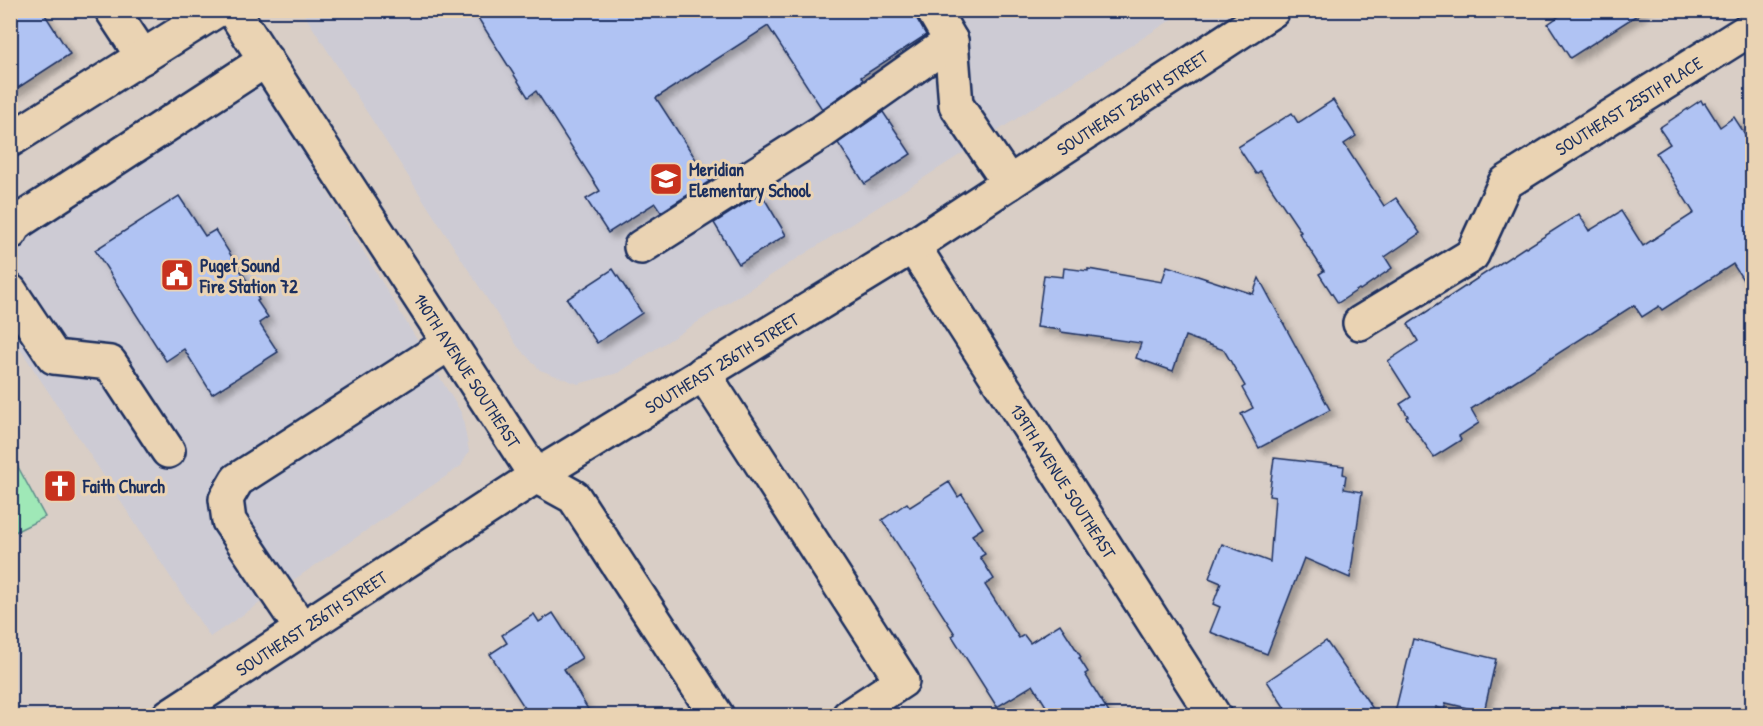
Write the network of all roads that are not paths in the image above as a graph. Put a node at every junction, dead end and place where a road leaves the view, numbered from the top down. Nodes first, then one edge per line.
1 (112, 10) edge
2 (217, 10) edge
3 (233, 10) edge
4 (933, 10) edge
5 (1273, 10) edge
6 (1752, 28) edge
7 (951, 41) junction
8 (143, 57) junction
9 (266, 60) junction
10 (10, 140) edge
11 (1009, 183) junction
12 (10, 233) edge
13 (913, 246) junction
14 (640, 247) dead end
15 (10, 291) edge
16 (1360, 323) dead end
17 (450, 343) junction
18 (703, 374) junction
19 (168, 451) dead end
20 (536, 476) junction
21 (302, 628) junction
22 (169, 716) edge
23 (717, 716) edge
24 (849, 716) edge
25 (1214, 716) edge

1 - 8 street
2 - 8 street
3 - 9 street, 140TH AVENUE SOUTHEAST
4 - 7 street
5 - 11 street, SOUTHEAST 256TH STREET
6 - 16 street, SOUTHEAST 255TH PLACE
7 - 11 street
7 - 14 street
8 - 10 street
9 - 12 street
9 - 17 street, 140TH AVENUE SOUTHEAST
11 - 13 street, SOUTHEAST 256TH STREET
13 - 18 street, SOUTHEAST 256TH STREET
13 - 25 street, 139TH AVENUE SOUTHEAST
15 - 19 street
17 - 20 street, 140TH AVENUE SOUTHEAST
17 - 21 street
18 - 20 street, SOUTHEAST 256TH STREET
18 - 24 street
20 - 21 street, SOUTHEAST 256TH STREET
20 - 23 street, 140TH AVENUE SOUTHEAST
21 - 22 street, SOUTHEAST 256TH STREET

